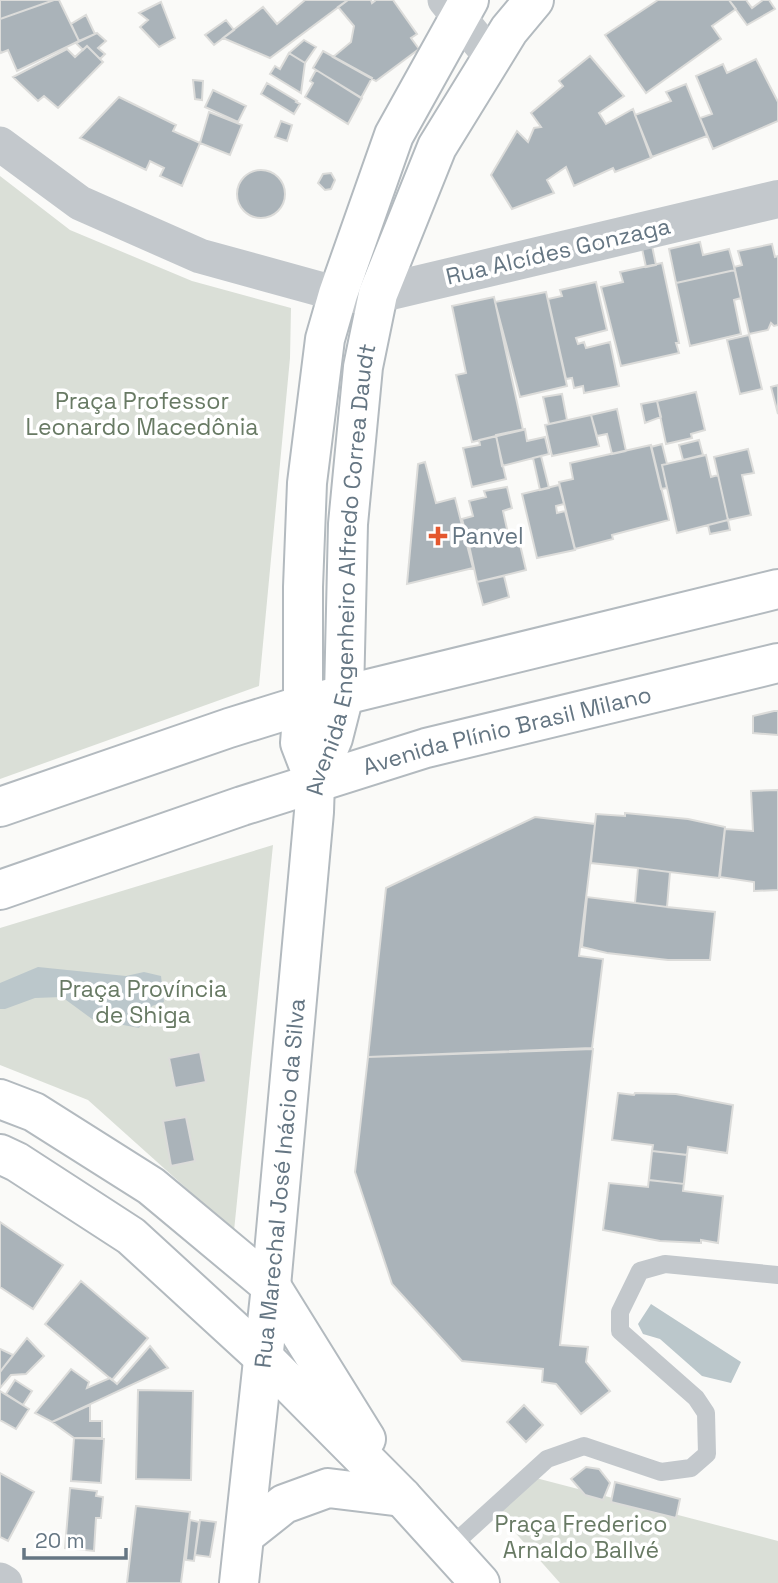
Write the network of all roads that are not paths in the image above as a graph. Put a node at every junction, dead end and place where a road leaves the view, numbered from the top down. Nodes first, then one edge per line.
1 (534, 0) edge
2 (458, 6) edge
3 (492, 58) junction
4 (0, 144) edge
5 (778, 200) edge
6 (338, 294) junction
7 (378, 294) junction
8 (778, 589) edge
9 (778, 663) edge
10 (344, 695) junction
11 (303, 705) junction
12 (315, 782) junction
13 (0, 807) edge
14 (0, 890) edge
15 (0, 1100) edge
16 (0, 1154) edge
17 (778, 1275) edge
18 (271, 1286) junction
19 (263, 1357) junction
20 (402, 1497) junction
21 (245, 1535) junction
22 (448, 1549) junction
23 (0, 1580) edge
24 (5, 1583) edge
25 (239, 1583) edge
26 (480, 1583) edge

1 - 3 main road, Avenida Engenheiro Alfredo Correa Daudt
2 - 3 street
2 - 6 main road, Avenida Engenheiro Alfredo Correa Daudt
3 - 7 main road, Avenida Engenheiro Alfredo Correa Daudt
4 - 6 street
5 - 7 street, Rua Alcídes Gonzaga
6 - 7 street, Rua Alcídes Gonzaga
6 - 11 main road, Avenida Engenheiro Alfredo Correa Daudt
7 - 10 main road, Avenida Engenheiro Alfredo Correa Daudt
8 - 10 main road
9 - 12 main road, Avenida Plínio Brasil Milano
10 - 11 main road
10 - 12 main road, Avenida Engenheiro Alfredo Correa Daudt
11 - 12 main road, Avenida Engenheiro Alfredo Correa Daudt
11 - 13 main road
12 - 14 main road, Avenida Plínio Brasil Milano
12 - 18 main road, Rua Marechal José Inácio da Silva
15 - 18 main road
16 - 19 main road
17 - 22 lane
18 - 19 main road, Rua Marechal José Inácio da Silva
18 - 20 main road
19 - 20 main road
19 - 21 main road, Rua Marechal José Inácio da Silva
20 - 21 main road
20 - 22 main road
21 - 25 main road, Rua Marechal José Inácio da Silva
22 - 26 main road
23 - 24 street

